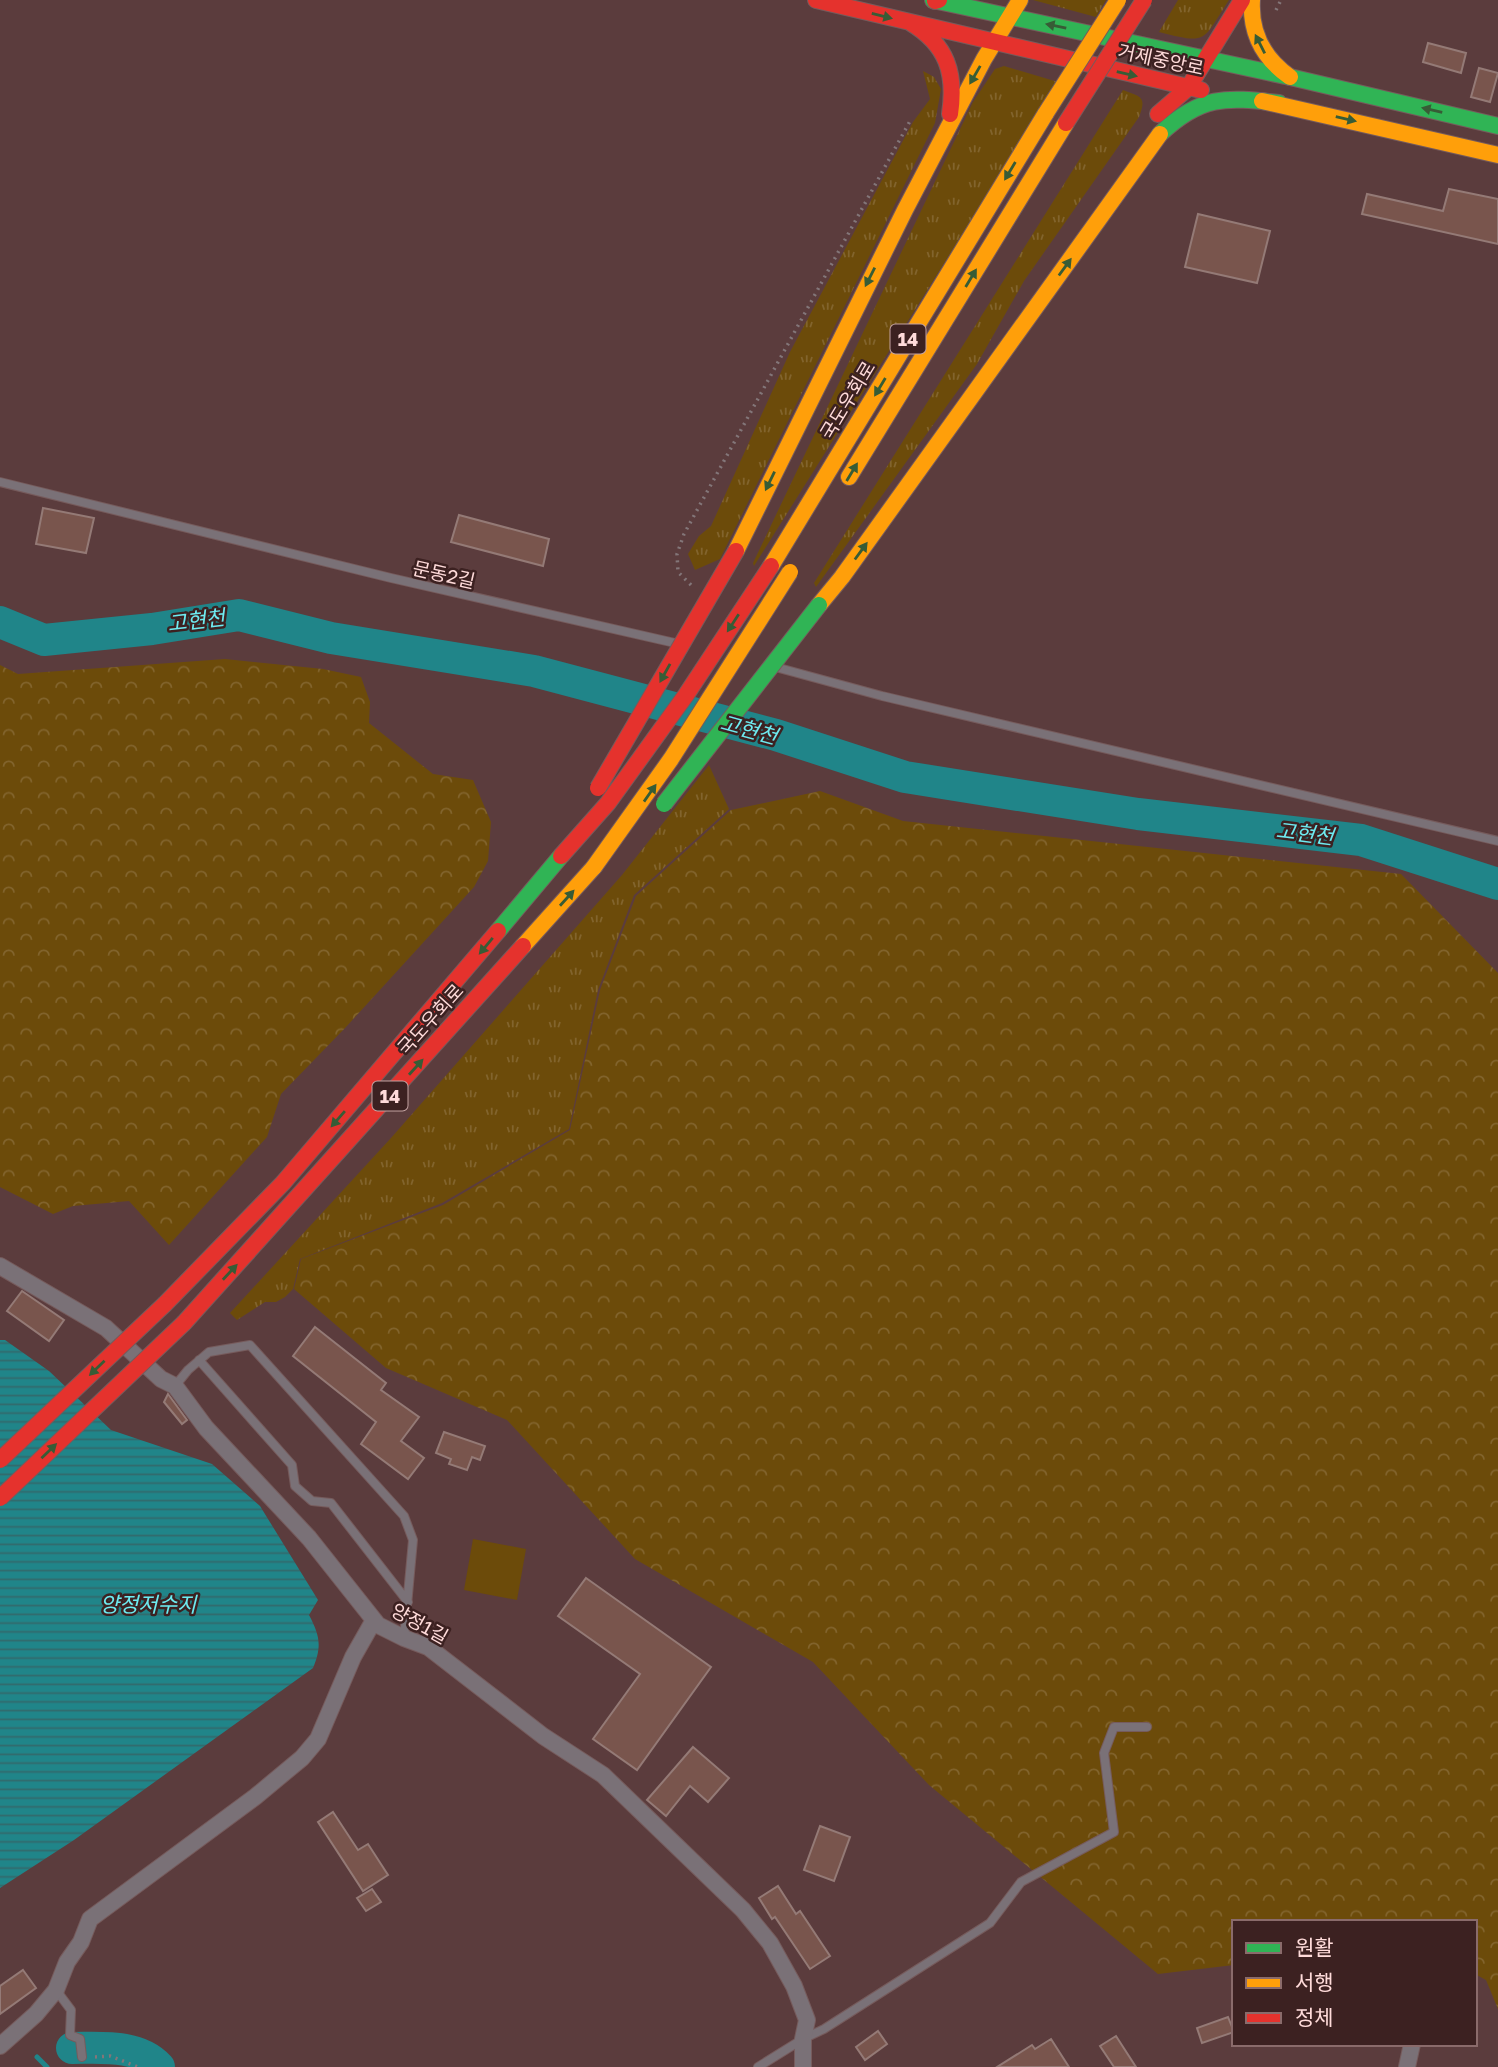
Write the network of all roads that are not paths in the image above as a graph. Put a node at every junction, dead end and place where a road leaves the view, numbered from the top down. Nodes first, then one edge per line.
1 (816, 0) edge
2 (936, 0) edge
3 (1020, 0) edge
4 (1118, 0) edge
5 (1144, 0) edge
6 (1242, 0) edge
7 (1252, 0) edge
8 (1009, 16) junction
9 (911, 23) junction
10 (995, 43) junction
11 (1207, 59) junction
12 (1290, 77) junction
13 (1188, 88) junction
14 (1279, 103) junction
15 (1498, 126) edge
16 (947, 130) junction
17 (1498, 155) edge
18 (1007, 346) junction
19 (0, 482) edge
20 (841, 489) dead end
21 (794, 566) dead end
22 (687, 646) dead end
23 (699, 649) dead end
24 (751, 661) dead end
25 (763, 664) dead end
26 (1498, 841) edge
27 (561, 856) junction
28 (594, 867) junction
29 (0, 1266) edge
30 (199, 1360) junction
31 (175, 1386) junction
32 (0, 1460) edge
33 (0, 1498) edge
34 (408, 1602) junction
35 (373, 1620) junction
36 (404, 1638) junction
37 (1147, 1727) dead end
38 (56, 1990) junction
39 (803, 2039) junction
40 (0, 2046) edge
41 (1412, 2046) edge
42 (82, 2057) road end
43 (758, 2067) edge
44 (803, 2067) edge
45 (1408, 2067) edge

1 -> 9 main road, 거제중앙로
2 - 8 main road, 거제중앙로
3 - 8 main road
4 -> 27 main road, 국도우회로 / 14, bridge
20 -> 5 main road, 14, bridge
6 - 11 main road
12 -> 7 main road
8 - 10 main road
11 -> 8 main road, 거제중앙로
9 - 10 main road, 거제중앙로
9 - 16 main road
10 -> 13 main road, 거제중앙로
10 -> 16 main road
11 - 12 main road, 거제중앙로
11 - 13 main road
15 -> 12 main road, 거제중앙로
13 - 14 main road, 거제중앙로
13 - 18 main road
14 -> 17 main road, 거제중앙로
18 -> 14 main road
16 -> 27 main road, bridge
28 -> 18 main road, bridge
19 - 22 lane, 문동2길
28 -> 21 main road, 14, bridge
23 - 24 lane
25 - 26 lane
27 -> 32 main road, 국도우회로 / 14, bridge
33 -> 28 main road, 국도우회로 / 14, bridge
29 - 31 street, 양정1길
30 - 31 lane
30 - 34 lane
30 - 34 lane
31 - 35 street, 양정1길
34 - 36 lane
35 - 36 street, 양정1길
35 - 38 street
36 - 39 street, 양정1길
37 - 39 lane
38 - 40 street
38 - 42 lane
39 - 43 lane
39 - 44 street, 양정1길
41 - 45 street

